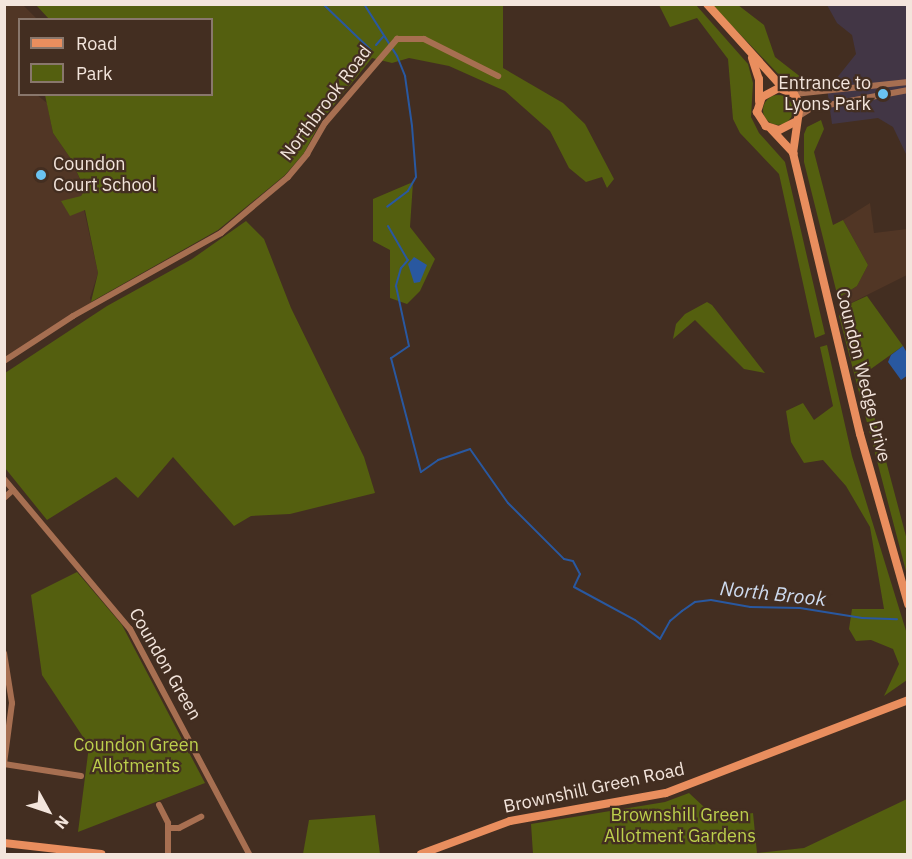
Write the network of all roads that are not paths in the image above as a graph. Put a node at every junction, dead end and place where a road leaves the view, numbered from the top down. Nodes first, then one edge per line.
1 (707, 4) edge
2 (752, 56) junction
3 (498, 76) dead end
4 (908, 82) edge
5 (784, 89) junction
6 (908, 90) edge
7 (794, 94) junction
8 (759, 102) junction
9 (797, 119) junction
10 (771, 129) junction
11 (793, 153) junction
12 (4, 361) edge
13 (4, 479) edge
14 (13, 490) junction
15 (4, 498) edge
16 (908, 604) edge
17 (4, 653) edge
18 (4, 671) edge
19 (10, 680) junction
20 (908, 693) edge
21 (908, 700) edge
22 (888, 707) junction
23 (4, 764) edge
24 (81, 776) dead end
25 (159, 805) dead end
26 (201, 817) dead end
27 (168, 828) junction
28 (4, 843) edge
29 (101, 855) edge
30 (168, 855) edge
31 (249, 855) edge
32 (421, 855) edge

1 - 2 main road, Coundon Wedge Drive
2 - 5 main road, Coundon Wedge Drive
2 - 8 main road, Coundon Wedge Drive
3 - 12 street, Northbrook Road
4 - 7 street
5 - 7 main road, Coundon Wedge Drive
5 - 8 main road
6 - 9 street
7 - 9 main road, Coundon Wedge Drive
8 - 10 main road, Coundon Wedge Drive
9 - 10 main road
9 - 11 main road, Coundon Wedge Drive
10 - 11 main road, Coundon Wedge Drive
11 - 16 main road, Coundon Wedge Drive
13 - 14 street, Coundon Green
14 - 15 street
14 - 31 street, Coundon Green
17 - 19 street
18 - 19 street
19 - 23 street
20 - 22 main road
21 - 22 main road, Brownshill Green Road
22 - 32 main road, Brownshill Green Road
23 - 24 street
25 - 27 street
26 - 27 street
27 - 30 street
28 - 29 main road

